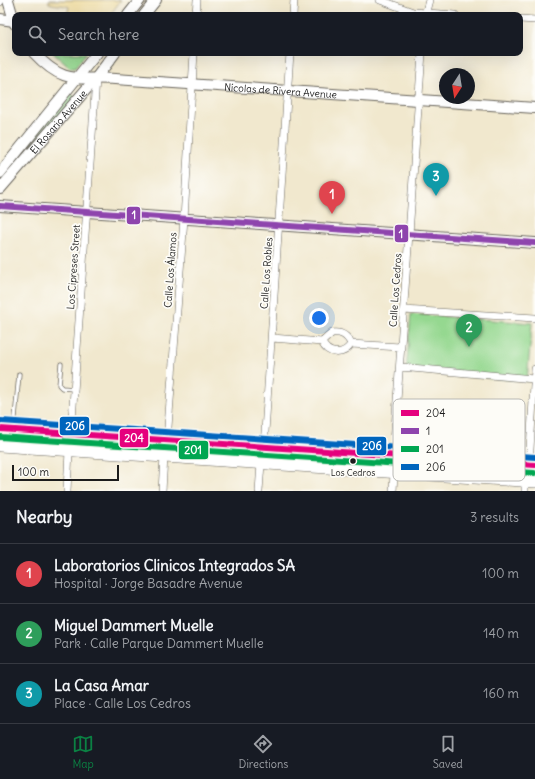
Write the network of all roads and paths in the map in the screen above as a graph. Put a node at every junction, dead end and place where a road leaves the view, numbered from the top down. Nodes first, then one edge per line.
1 (8, 0) edge
2 (140, 0) edge
3 (156, 0) edge
4 (197, 0) edge
5 (294, 0) edge
6 (380, 0) edge
7 (429, 0) edge
8 (130, 12) edge
9 (146, 12) edge
10 (196, 12) edge
11 (293, 12) edge
12 (413, 12) edge
13 (426, 12) edge
14 (12, 15) edge
15 (0, 19) edge
16 (523, 19) edge
17 (535, 20) edge
18 (12, 22) edge
19 (37, 56) edge
20 (95, 56) edge
21 (113, 56) edge
22 (194, 56) edge
23 (290, 56) edge
24 (422, 56) edge
25 (96, 78) junction
26 (77, 79) junction
27 (192, 84) junction
28 (288, 90) junction
29 (418, 99) junction
30 (535, 108) edge
31 (0, 173) edge
32 (0, 189) edge
33 (0, 206) edge
34 (86, 212) junction
35 (184, 219) junction
36 (279, 225) junction
37 (409, 234) junction
38 (535, 243) edge
39 (403, 310) junction
40 (535, 318) edge
41 (272, 338) junction
42 (322, 342) junction
43 (351, 344) junction
44 (400, 347) junction
45 (61, 364) dead end
46 (400, 367) junction
47 (535, 369) edge
48 (19, 374) dead end
49 (534, 378) edge
50 (74, 389) junction
51 (397, 399) edge
52 (0, 429) edge
53 (14, 430) junction
54 (71, 434) junction
55 (167, 440) junction
56 (214, 443) junction
57 (0, 446) edge
58 (264, 447) junction
59 (69, 451) junction
60 (393, 456) edge
61 (164, 457) junction
62 (214, 461) junction
63 (261, 464) junction
64 (532, 465) edge
65 (393, 473) edge
66 (394, 481) edge
67 (483, 481) edge
68 (528, 485) edge
69 (67, 491) edge
70 (162, 491) edge
71 (259, 491) edge
72 (393, 491) edge

1 - 14 street
2 - 8 street
3 - 9 street
4 - 10 street
5 - 11 street
6 - 12 street
7 - 13 street
15 - 18 street
16 - 17 street
19 - 26 street, Nícolas de Rivera Avenue
20 - 26 street, El Rosario Avenue
21 - 25 street, El Rosario Avenue
22 - 27 street, Calle Los Álamos
23 - 28 street, Calle Los Robles
24 - 29 street, Calle Los Cedros
25 - 26 street, Nícolas de Rivera Avenue
25 - 27 street, Nícolas de Rivera Avenue
25 - 32 street, El Rosario Avenue
25 - 34 street, Los Cipreses Street
26 - 31 street, El Rosario Avenue
27 - 28 street, Nícolas de Rivera Avenue
27 - 35 street, Calle Los Álamos
28 - 29 street, Nícolas de Rivera Avenue
28 - 36 street, Calle Los Robles
29 - 30 street, Nícolas de Rivera Avenue
29 - 37 street, Calle Los Cedros
33 - 34 street
34 - 35 street
34 - 50 street, Los Cipreses Street
35 - 36 street
35 - 55 street, Calle Los Álamos
36 - 37 street
36 - 41 street, Calle Los Robles
37 - 38 street
37 - 39 street, Calle Los Cedros
39 - 40 street
39 - 44 street, Calle Los Cedros
41 - 42 street
41 - 58 street, Calle Los Robles
42 - 43 street
42 - 43 street
43 - 44 street
44 - 46 street, Calle Los Cedros
45 - 50 lane
46 - 49 street
46 - 51 street, Calle Los Cedros
47 - 49 street
48 - 53 lane
49 - 64 street
50 - 54 street, Los Cipreses Street
52 - 53 main road
53 - 54 main road
54 - 55 main road
55 - 56 main road
56 - 58 main road
56 - 62 main road
57 - 59 main road
58 - 60 main road
59 - 61 main road
59 - 69 street
61 - 62 main road
61 - 70 street
62 - 63 main road
63 - 65 main road
63 - 71 street
66 - 72 street
67 - 68 main road

